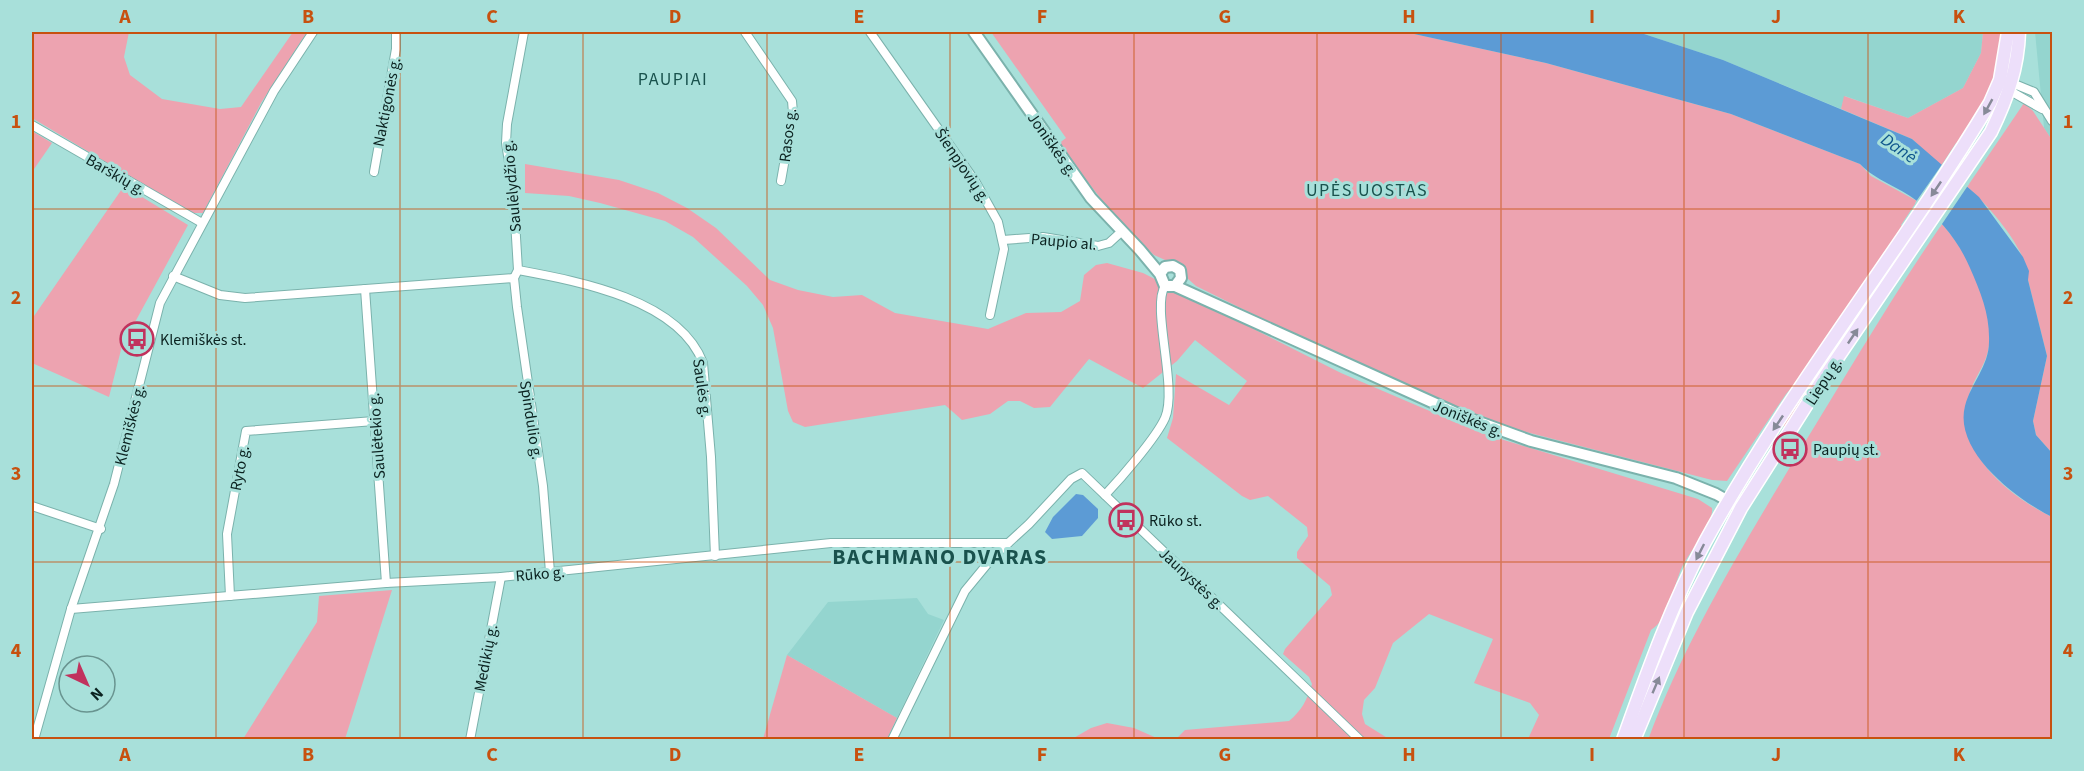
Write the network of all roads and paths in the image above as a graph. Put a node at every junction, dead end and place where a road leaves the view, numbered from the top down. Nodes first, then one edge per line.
1 (313, 32) edge
2 (396, 32) edge
3 (524, 32) edge
4 (745, 32) edge
5 (870, 32) edge
6 (974, 32) edge
7 (2008, 32) edge
8 (2019, 32) edge
9 (2005, 84) junction
10 (2043, 109) junction
11 (2052, 121) edge
12 (32, 125) edge
13 (374, 172) dead end
14 (781, 181) dead end
15 (202, 223) junction
16 (1121, 232) junction
17 (1004, 240) junction
18 (1140, 250) junction
19 (1168, 266) junction
20 (518, 270) junction
21 (1160, 274) junction
22 (173, 276) junction
23 (514, 278) junction
24 (1174, 283) junction
25 (364, 288) junction
26 (990, 315) dead end
27 (375, 421) junction
28 (1105, 495) junction
29 (1729, 500) junction
30 (32, 506) edge
31 (1741, 508) junction
32 (101, 529) junction
33 (1008, 543) junction
34 (715, 555) junction
35 (550, 572) junction
36 (501, 577) junction
37 (386, 583) junction
38 (230, 596) junction
39 (71, 609) junction
40 (34, 729) edge
41 (34, 740) edge
42 (470, 740) edge
43 (892, 740) edge
44 (1360, 740) edge
45 (1623, 740) edge
46 (1634, 740) edge

1 - 15 street, Klemiškės g.
2 - 13 street, Naktigonės g.
3 - 20 street, Saulėlydžio g.
4 - 14 street, Rasos g.
5 - 17 street, Šienpjovių g.
6 - 16 main road, Joniškės g.
7 - 9 main road, Liepų g.
8 - 9 main road, Liepų g.
9 - 10 street
9 - 10 street
9 -> 29 main road, Liepų g.
31 -> 9 main road, Liepų g.
10 - 11 street
12 - 15 street, Barškių g.
15 - 22 street, Klemiškės g.
16 - 17 street, Paupio al.
16 - 18 main road, Joniškės g.
17 - 26 street
18 - 19 main road, Joniškės g.
18 - 21 main road, Joniškės g.
19 - 21 main road
19 - 24 main road, Joniškės g.
20 - 23 street
20 - 34 street, Saulės g.
21 - 24 main road, Joniškės g.
22 - 25 street
22 - 32 street, Klemiškės g.
23 - 25 street
23 - 35 street, Spindulio g.
24 - 28 street
24 - 29 main road, Joniškės g.
25 - 27 street, Saulėtekio g.
27 - 37 street, Saulėtekio g.
27 - 38 street, Ryto g.
28 - 33 street, Jaunystės g.
28 - 44 street, Jaunystės g.
29 - 31 main road, Joniškės g.
29 -> 45 main road, Liepų g.
30 - 32 street
46 -> 31 main road, Liepų g.
32 - 39 street, Klemiškės g.
33 - 34 street, Rūko g.
33 - 43 street, Jaunystės g.
34 - 35 street, Rūko g.
35 - 36 street, Rūko g.
36 - 37 street, Rūko g.
36 - 42 street, Medikių g.
37 - 38 street, Rūko g.
38 - 39 street, Rūko g.
39 - 40 street, Klemiškės g.
40 - 41 street, Klemiškės g.

